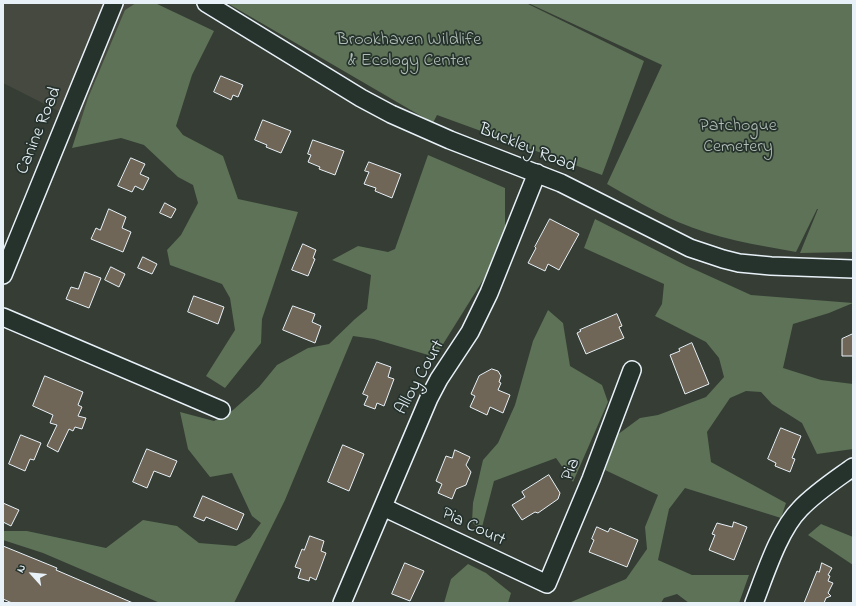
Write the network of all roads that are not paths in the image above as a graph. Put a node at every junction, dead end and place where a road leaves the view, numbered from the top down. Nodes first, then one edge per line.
1 (114, 3) edge
2 (206, 3) edge
3 (537, 173) junction
4 (853, 269) edge
5 (3, 275) edge
6 (3, 316) edge
7 (632, 370) dead end
8 (221, 410) dead end
9 (853, 467) edge
10 (383, 507) junction
11 (547, 584) joint
12 (342, 603) edge
13 (754, 603) edge

1 - 5 street, Canine Road
2 - 3 street, Buckley Road
3 - 4 street, Buckley Road
3 - 10 street, Alloy Court
6 - 8 street
7 - 11 street, Pia
9 - 13 street
10 - 11 street, Pia Court
10 - 12 street, Alloy Court

